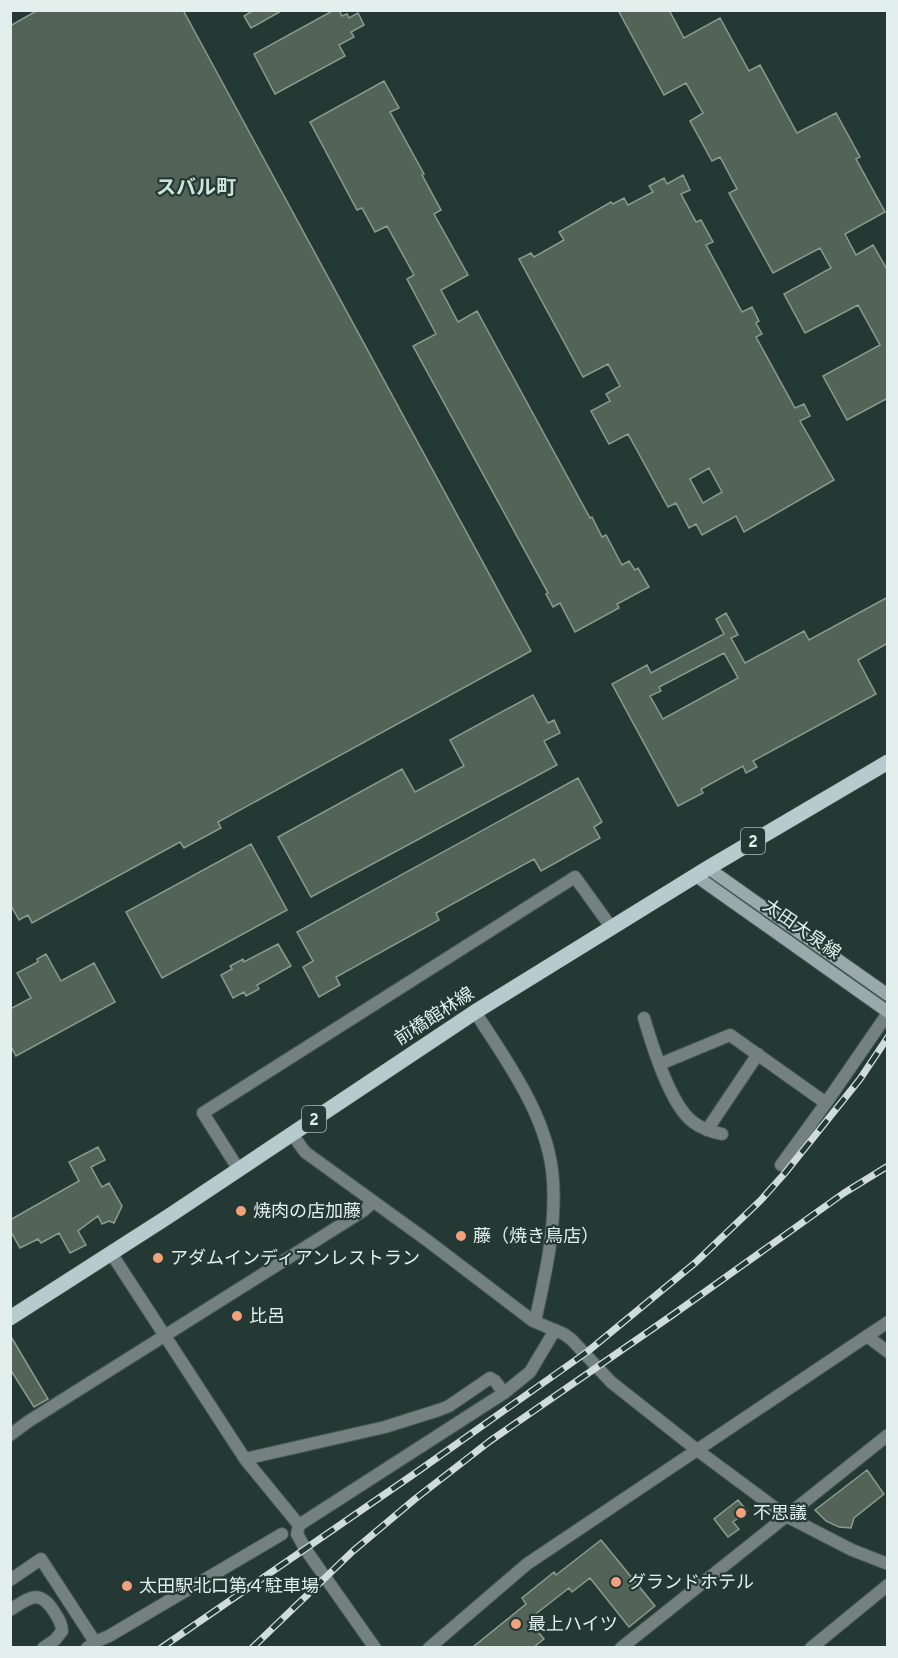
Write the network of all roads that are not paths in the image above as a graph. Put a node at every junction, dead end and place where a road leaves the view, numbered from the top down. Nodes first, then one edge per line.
1 (888, 762) edge
2 (702, 872) junction
3 (611, 927) junction
4 (888, 994) edge
5 (475, 1012) junction
6 (888, 1012) edge
7 (644, 1018) dead end
8 (758, 1054) junction
9 (660, 1064) junction
10 (826, 1103) junction
11 (707, 1130) junction
12 (292, 1134) junction
13 (722, 1134) dead end
14 (781, 1165) dead end
15 (238, 1170) junction
16 (373, 1202) junction
17 (111, 1253) junction
18 (10, 1318) edge
19 (533, 1321) junction
20 (888, 1322) edge
21 (555, 1330) junction
22 (164, 1336) junction
23 (867, 1336) junction
24 (888, 1352) edge
25 (504, 1393) junction
26 (888, 1435) edge
27 (10, 1436) edge
28 (697, 1450) junction
29 (245, 1459) junction
30 (786, 1516) junction
31 (299, 1525) junction
32 (282, 1534) dead end
33 (888, 1564) edge
34 (10, 1580) edge
35 (888, 1585) edge
36 (10, 1610) edge
37 (91, 1645) edge
38 (43, 1647) edge
39 (375, 1647) edge
40 (429, 1647) edge
41 (621, 1647) edge
42 (811, 1647) edge

1 - 2 main road, 前橋館林線 / 2
2 - 3 main road, 前橋館林線 / 2
2 - 4 main road, 太田大泉線
2 - 6 main road, 太田大泉線
3 - 5 main road, 前橋館林線 / 2
3 - 15 street
5 - 12 main road, 前橋館林線 / 2
5 - 19 street
6 - 10 street
7 - 9 street
8 - 9 street
8 - 10 street
8 - 11 street
9 - 11 street
10 - 14 street
11 - 13 street
12 - 15 main road, 前橋館林線 / 2
12 - 16 street
15 - 17 main road, 前橋館林線 / 2
16 - 19 street
16 - 22 street
17 - 18 main road, 前橋館林線 / 2
17 - 22 street
19 - 21 street
20 - 23 street
21 - 25 street
21 - 28 street
22 - 27 street
22 - 29 street
23 - 24 street
23 - 28 street
25 - 29 street
25 - 31 street
26 - 30 street
28 - 30 street
28 - 40 street
29 - 31 street
30 - 33 street
30 - 41 street
31 - 39 street
32 - 37 street
34 - 37 street
35 - 42 street
36 - 38 street

